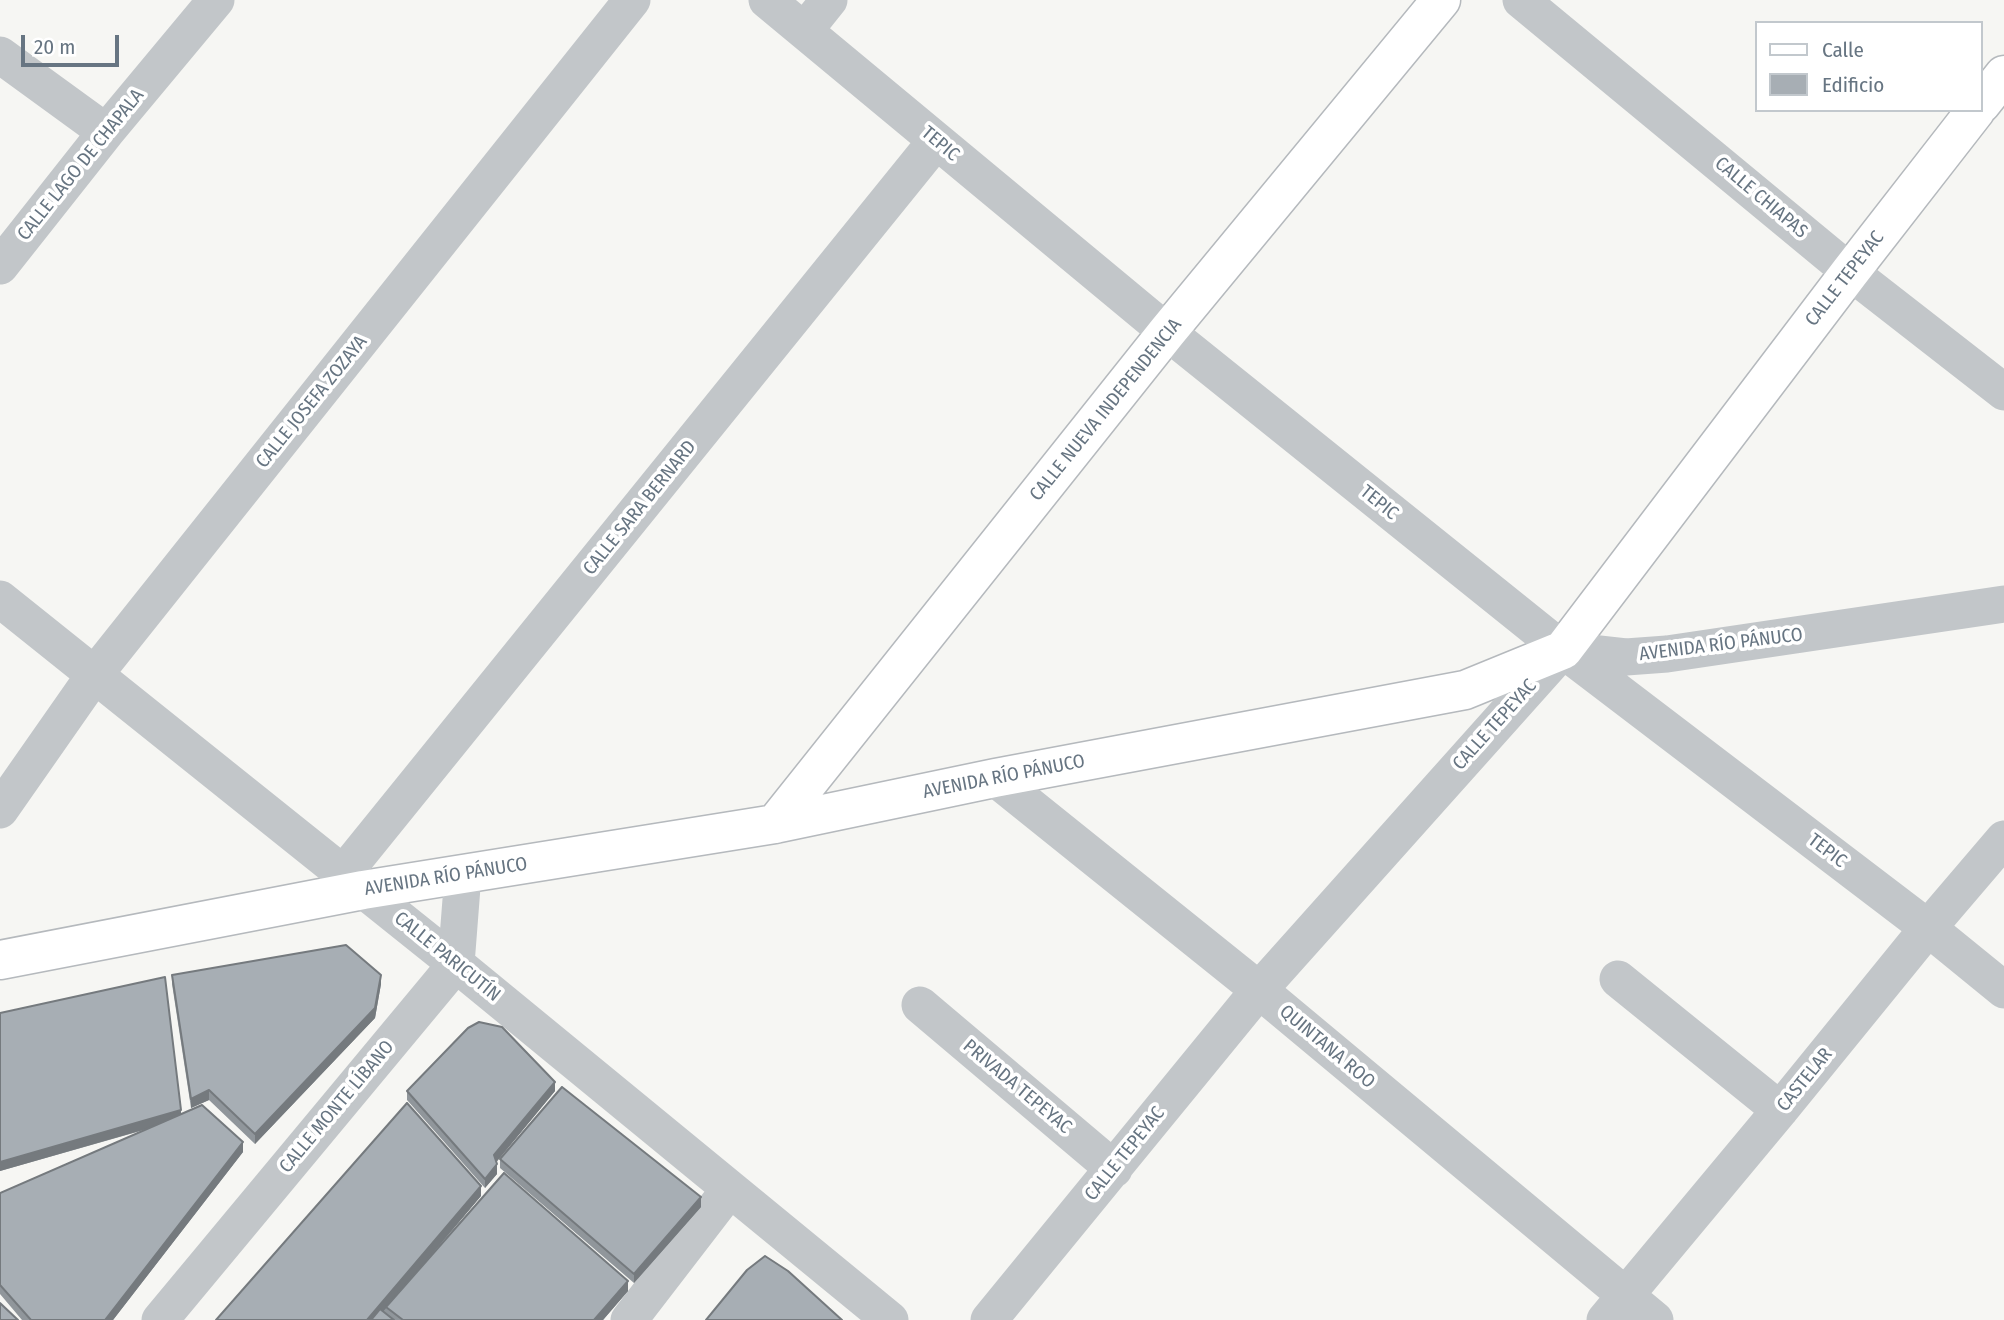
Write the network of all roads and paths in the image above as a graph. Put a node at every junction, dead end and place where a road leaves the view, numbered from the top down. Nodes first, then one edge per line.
1 (216, 0) edge
2 (632, 0) edge
3 (767, 0) edge
4 (830, 0) edge
5 (1441, 0) edge
6 (1521, 0) edge
7 (804, 30) junction
8 (0, 55) edge
9 (2004, 75) edge
10 (1983, 101) edge
11 (1974, 112) edge
12 (106, 132) junction
13 (936, 141) junction
14 (0, 266) edge
15 (1850, 272) junction
16 (1167, 332) junction
17 (2004, 392) edge
18 (0, 599) edge
19 (2004, 604) edge
20 (1563, 650) junction
21 (95, 674) junction
22 (995, 778) junction
23 (0, 810) edge
24 (775, 824) junction
25 (2004, 839) edge
26 (463, 874) junction
27 (353, 882) junction
28 (1928, 928) junction
29 (0, 960) edge
30 (456, 964) junction
31 (1618, 979) dead end
32 (2004, 989) edge
33 (1259, 990) junction
34 (920, 1005) dead end
35 (1780, 1110) junction
36 (1114, 1168) junction
37 (729, 1190) junction
38 (1615, 1307) edge
39 (160, 1320) edge
40 (629, 1320) edge
41 (890, 1320) edge
42 (989, 1320) edge
43 (1655, 1320) edge

1 - 12 street, CALLE LAGO DE CHAPALA
2 - 21 street, CALLE JOSEFA ZOZAYA
3 - 7 street, TEPIC
4 - 7 street
5 - 16 street, CALLE NUEVA INDEPENDENCIA
6 - 15 street, CALLE CHIAPAS
7 - 13 street, TEPIC
8 - 12 street
9 - 10 street
11 - 15 street, CALLE TEPEYAC
12 - 14 street, CALLE LAGO DE CHAPALA
13 - 16 street, TEPIC
13 - 27 street, CALLE SARA BERNARD
15 - 17 street, CALLE CHIAPAS
15 - 20 street, CALLE TEPEYAC
16 - 20 street, TEPIC
16 - 24 street, CALLE NUEVA INDEPENDENCIA
18 - 21 street, CALLE PARICUTÍN
19 - 20 street, AVENIDA RÍO PÁNUCO
20 - 22 street, AVENIDA RÍO PÁNUCO
20 - 28 street, TEPIC
20 - 33 street, CALLE TEPEYAC
21 - 23 street, CALLE JOSEFA ZOZAYA
21 - 27 street, CALLE PARICUTÍN
22 - 24 street, AVENIDA RÍO PÁNUCO
22 - 33 street, QUINTANA ROO
24 - 26 street, AVENIDA RÍO PÁNUCO
25 - 28 street, CASTELAR
26 - 27 street, AVENIDA RÍO PÁNUCO
26 - 30 street
27 - 29 street, AVENIDA RÍO PÁNUCO
27 - 30 street, CALLE PARICUTÍN
28 - 32 street, TEPIC
28 - 35 street, CASTELAR
30 - 37 street, CALLE PARICUTÍN
30 - 39 street, CALLE MONTE LÍBANO
31 - 35 street
33 - 36 street, CALLE TEPEYAC
33 - 38 street, QUINTANA ROO
34 - 36 street, PRIVADA TEPEYAC
35 - 38 street, CASTELAR
36 - 42 street, CALLE TEPEYAC
37 - 40 street
37 - 41 street, CALLE PARICUTÍN
38 - 43 street, QUINTANA ROO

